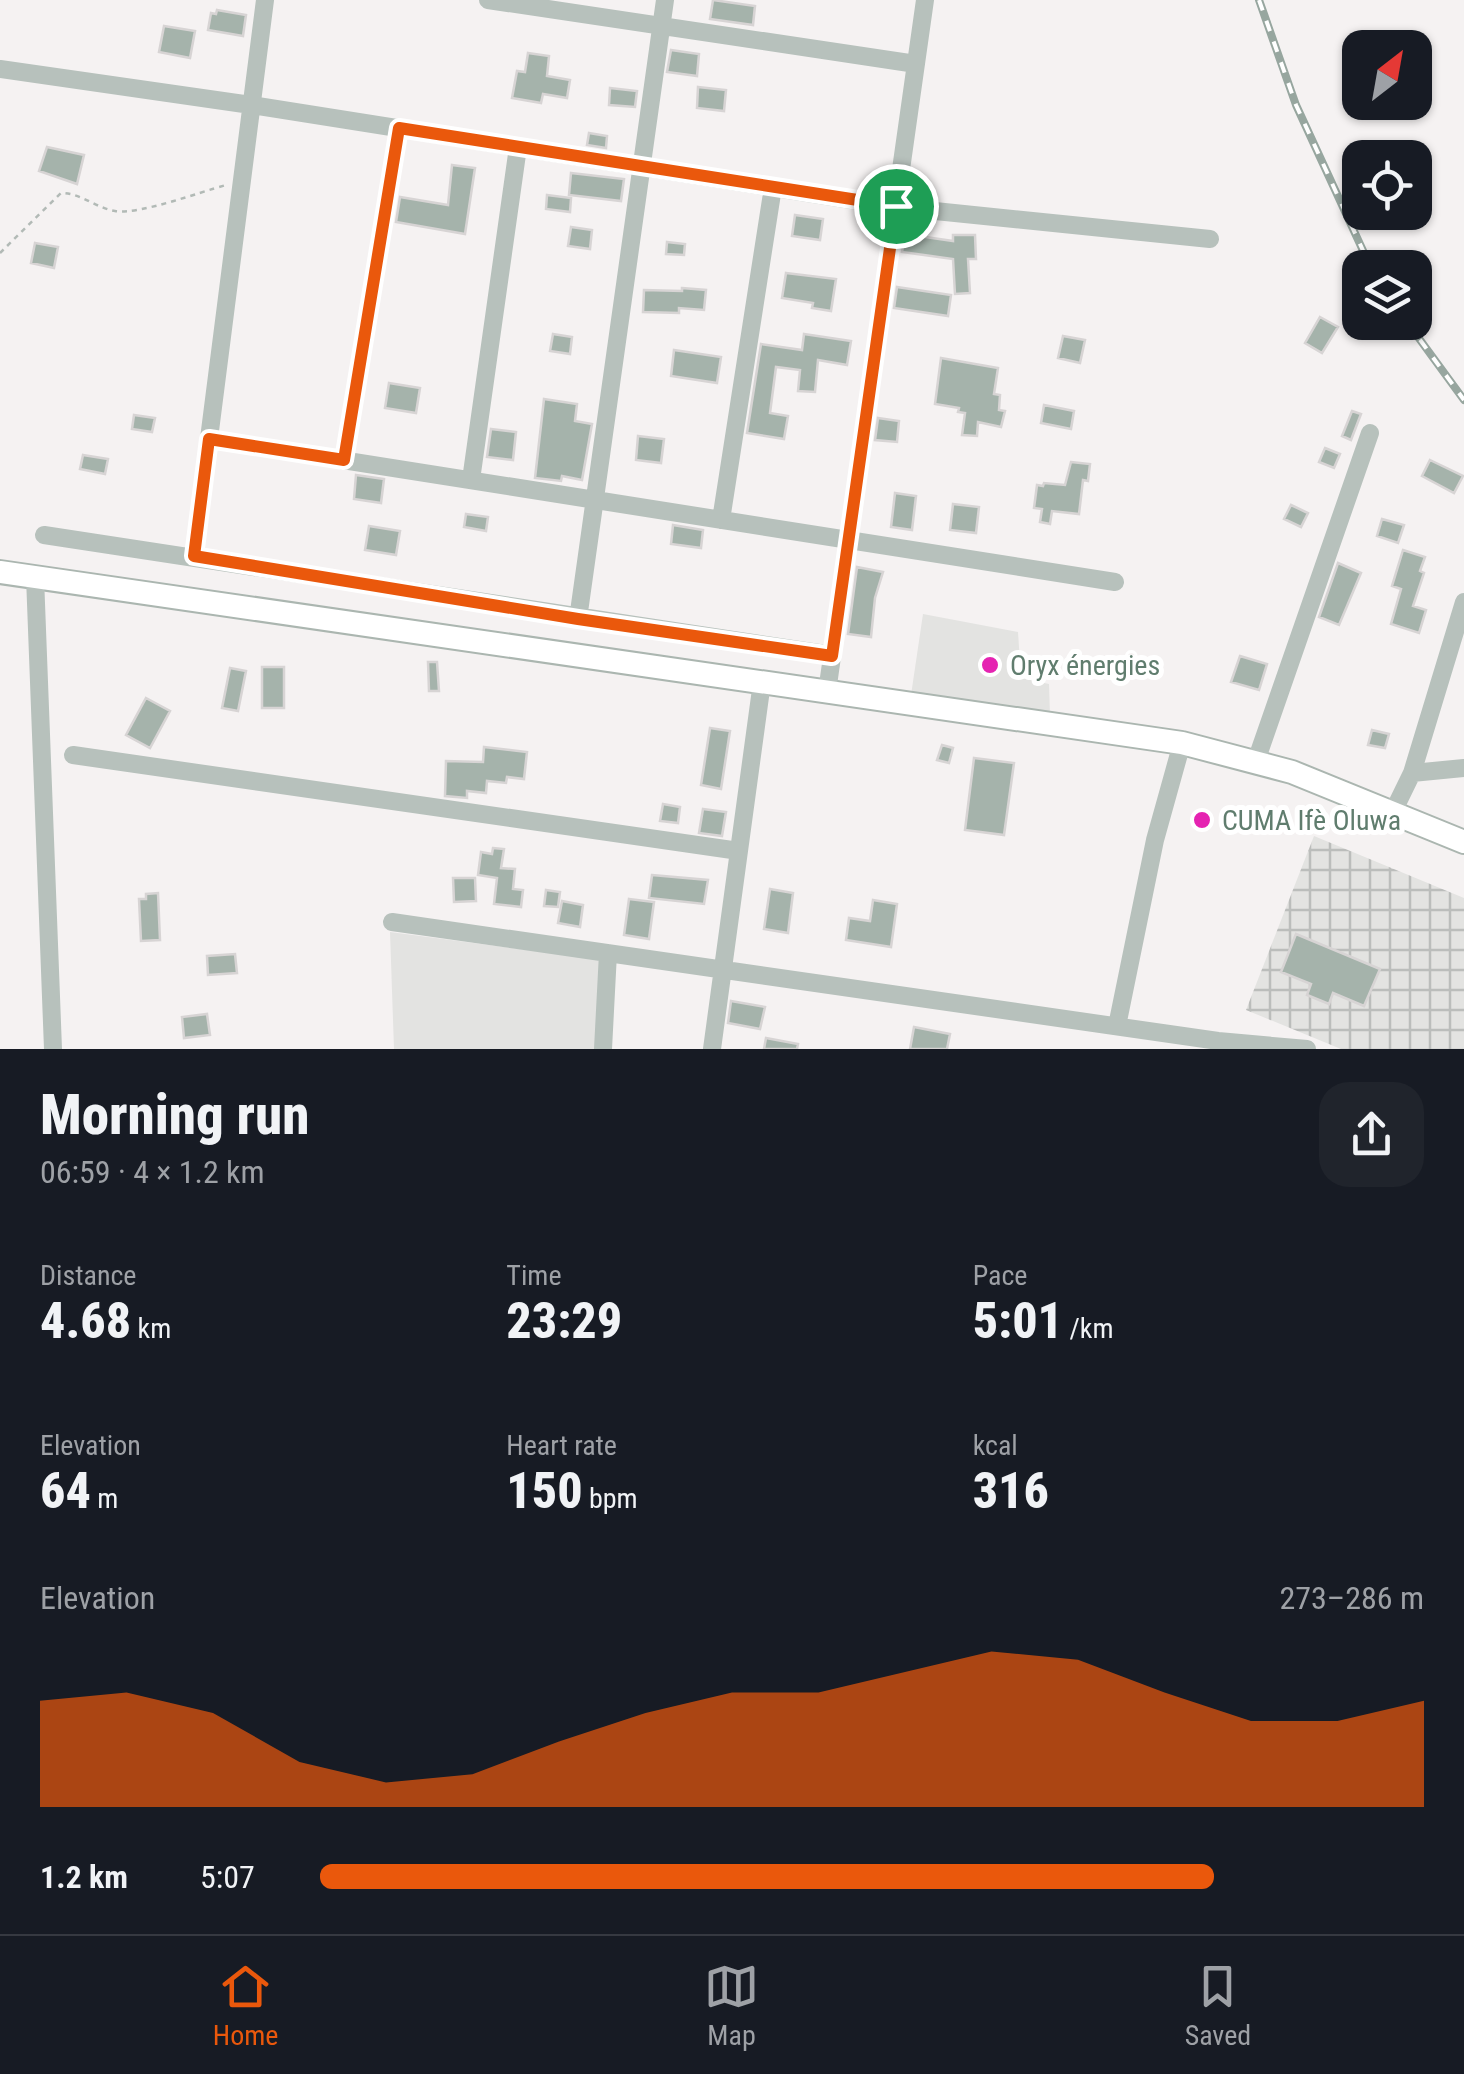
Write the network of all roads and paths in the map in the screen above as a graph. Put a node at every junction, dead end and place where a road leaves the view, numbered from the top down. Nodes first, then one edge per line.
1 (264, 0) edge
2 (488, 0) edge
3 (664, 0) edge
4 (925, 0) edge
5 (661, 26) junction
6 (916, 64) junction
7 (0, 69) edge
8 (251, 105) junction
9 (399, 128) junction
10 (518, 147) junction
11 (641, 166) junction
12 (242, 180) junction
13 (774, 187) junction
14 (896, 206) junction
15 (1210, 238) dead end
16 (0, 254) edge
17 (1370, 433) dead end
18 (209, 439) junction
19 (344, 460) junction
20 (471, 480) junction
21 (594, 500) junction
22 (721, 520) junction
23 (44, 536) dead end
24 (848, 540) junction
25 (194, 556) junction
26 (0, 572) edge
27 (35, 577) junction
28 (1115, 582) dead end
29 (1464, 602) edge
30 (578, 619) junction
31 (832, 656) junction
32 (762, 682) junction
33 (827, 692) junction
34 (1182, 743) junction
35 (73, 755) dead end
36 (1256, 761) junction
37 (1464, 768) edge
38 (1412, 773) junction
39 (1393, 812) junction
40 (1464, 842) edge
41 (739, 851) junction
42 (392, 922) dead end
43 (608, 954) junction
44 (722, 970) junction
45 (1117, 1026) junction
46 (1217, 1045) edge
47 (53, 1049) edge
48 (603, 1049) edge
49 (712, 1049) edge
50 (1307, 1049) edge

1 - 8 street
2 - 5 street
3 - 5 street
4 - 6 street
5 - 6 street
5 - 11 street
6 - 14 street
7 - 8 street
8 - 9 street
8 - 12 street
9 - 10 street
9 - 19 street
10 - 11 street
10 - 20 street
11 - 13 street
11 - 21 street
12 - 16 path
12 - 18 street
13 - 14 street
13 - 22 street
14 - 15 street
14 - 24 street
17 - 36 street
18 - 19 street
18 - 25 street
19 - 20 street
20 - 21 street
21 - 22 street
21 - 30 street
22 - 24 street
23 - 25 street
24 - 28 street
24 - 31 street
25 - 30 street
26 - 27 main road
27 - 32 main road
27 - 47 street
29 - 38 street
30 - 31 street
31 - 33 street
32 - 33 main road
32 - 41 street
33 - 34 main road
34 - 36 main road
34 - 45 street
35 - 41 street
36 - 39 main road
37 - 38 street
38 - 39 street
39 - 40 main road
41 - 44 street
42 - 43 street
43 - 44 street
43 - 48 street
44 - 45 street
44 - 49 street
45 - 46 street
46 - 50 street

